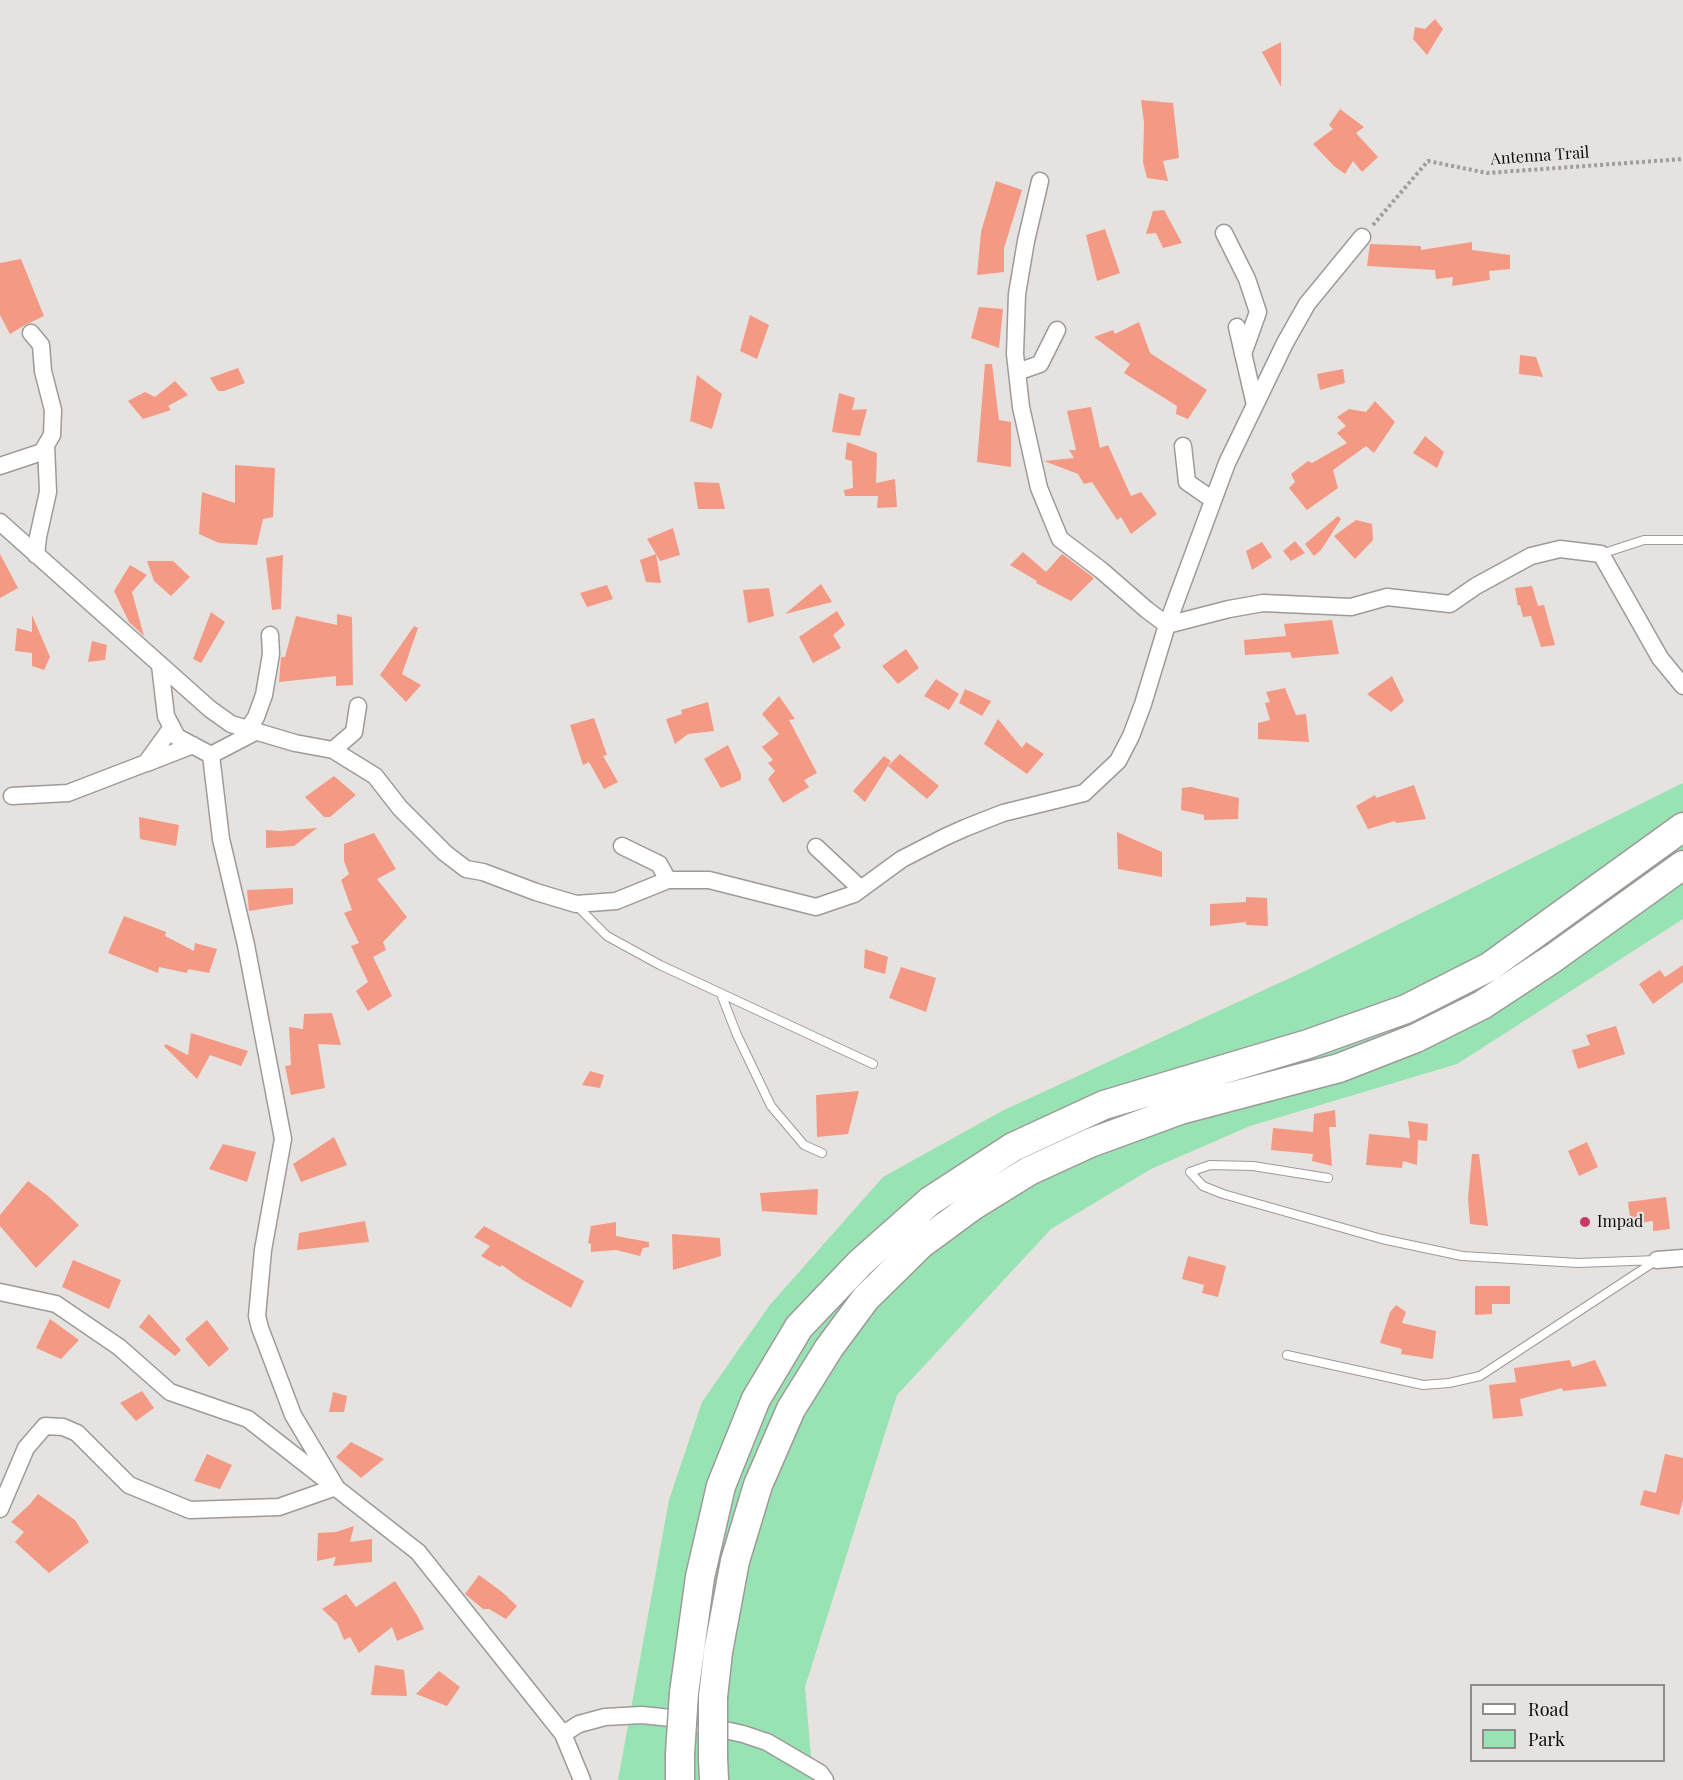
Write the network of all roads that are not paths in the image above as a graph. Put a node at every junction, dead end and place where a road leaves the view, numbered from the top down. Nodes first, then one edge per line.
1 (1040, 181) dead end
2 (1224, 233) dead end
3 (1362, 237) road end
4 (1237, 327) dead end
5 (1058, 330) dead end
6 (31, 333) dead end
7 (1243, 354) junction
8 (1017, 372) junction
9 (1255, 405) junction
10 (46, 445) junction
11 (1183, 446) dead end
12 (0, 466) edge
13 (1213, 500) junction
14 (0, 522) edge
15 (1683, 540) edge
16 (1601, 554) junction
17 (36, 555) junction
18 (1167, 625) junction
19 (270, 635) dead end
20 (160, 666) junction
21 (1683, 687) edge
22 (358, 706) dead end
23 (172, 728) junction
24 (253, 730) junction
25 (193, 745) junction
26 (333, 750) junction
27 (211, 754) junction
28 (146, 763) junction
29 (12, 796) dead end
30 (1683, 827) edge
31 (622, 846) dead end
32 (816, 848) dead end
33 (1683, 865) edge
34 (668, 880) junction
35 (861, 889) junction
36 (576, 904) junction
37 (721, 994) junction
38 (873, 1064) dead end
39 (822, 1153) dead end
40 (1328, 1178) dead end
41 (1683, 1258) edge
42 (1657, 1260) junction
43 (0, 1292) edge
44 (1287, 1355) dead end
45 (336, 1487) junction
46 (0, 1509) edge
47 (563, 1734) junction
48 (680, 1767) edge
49 (713, 1769) edge
50 (582, 1780) edge
51 (825, 1780) edge

1 - 8 street
2 - 7 street
3 - 9 street
4 - 7 street
5 - 8 street
6 - 10 street
7 - 9 street
8 - 18 street
9 - 13 street
10 - 12 street
10 - 17 street
11 - 13 street
13 - 18 street
14 - 17 street
15 - 16 lane
16 - 18 street
16 - 21 street
17 - 20 street
18 - 35 street
19 - 24 street
20 - 23 street
20 - 24 street
22 - 26 street
23 - 25 street
23 - 28 street
24 - 26 street
24 - 27 street
25 - 27 street
25 - 28 street
26 - 36 street
27 - 45 street
28 - 29 street
30 - 48 highway, bridge
31 - 34 street
32 - 35 street
33 - 49 highway, bridge
34 - 35 street
34 - 36 street
36 - 37 lane
37 - 38 lane
37 - 39 lane
40 - 42 lane
41 - 42 street
42 - 44 lane
43 - 45 street
45 - 46 street
45 - 47 street
47 - 50 street
47 - 51 street

